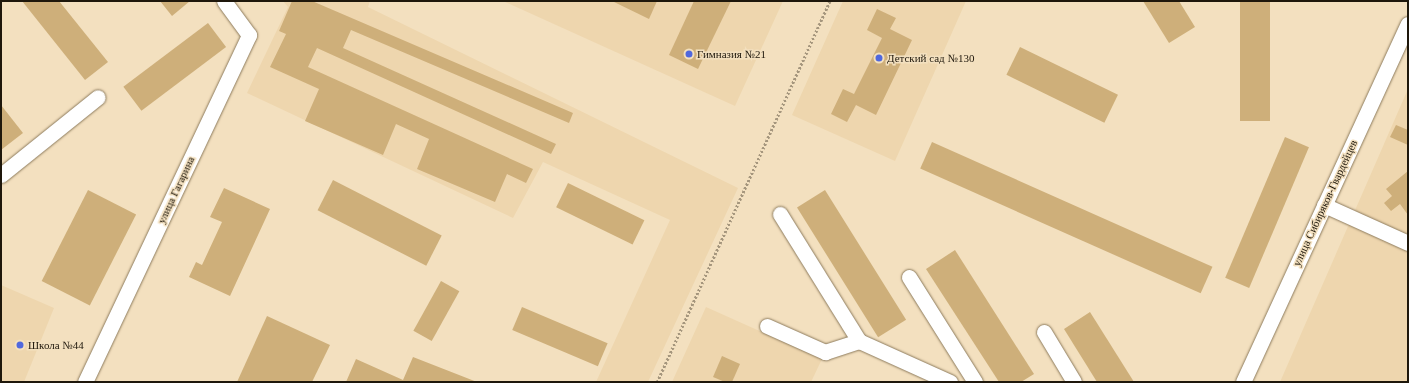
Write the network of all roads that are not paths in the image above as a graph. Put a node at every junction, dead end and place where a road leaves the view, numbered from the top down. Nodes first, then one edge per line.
1 (224, 1) edge
2 (1408, 24) edge
3 (98, 97) dead end
4 (1, 175) edge
5 (1324, 205) junction
6 (780, 214) dead end
7 (1408, 242) edge
8 (909, 277) dead end
9 (767, 326) dead end
10 (1044, 332) dead end
11 (859, 341) junction
12 (85, 382) edge
13 (950, 382) edge
14 (975, 382) edge
15 (1074, 382) edge
16 (1243, 382) edge

1 - 12 street, улица Гагарина
2 - 5 street, улица Сибиряков-Гвардейцев
3 - 4 street
5 - 7 street
5 - 16 street, улица Сибиряков-Гвардейцев
6 - 11 street
8 - 14 street
9 - 11 street
10 - 15 street
11 - 13 street

